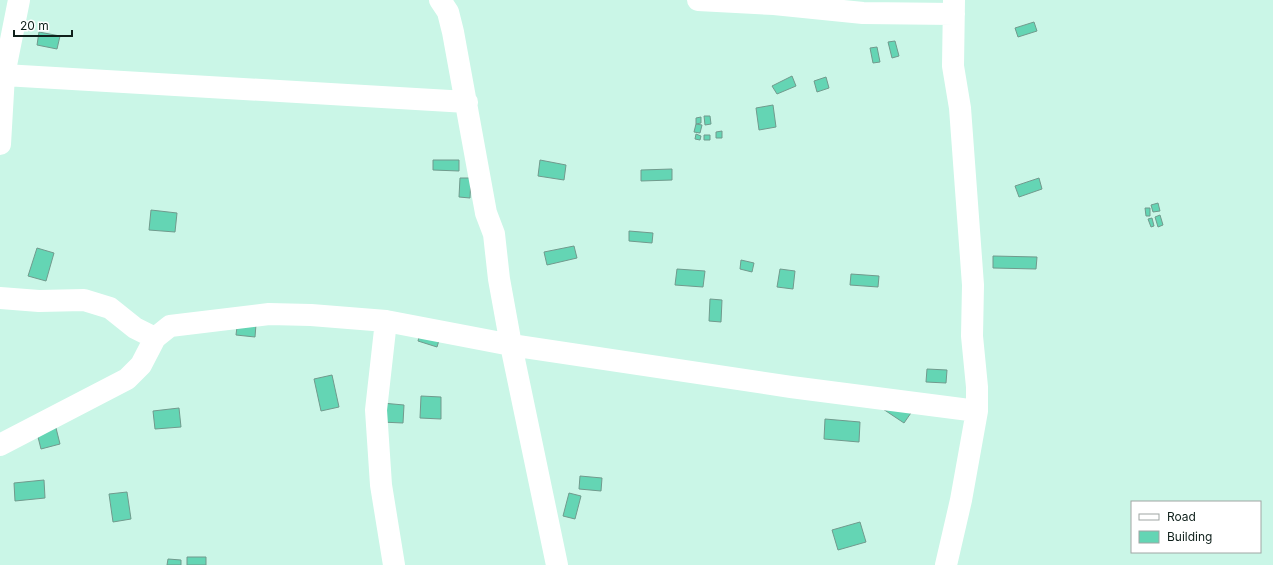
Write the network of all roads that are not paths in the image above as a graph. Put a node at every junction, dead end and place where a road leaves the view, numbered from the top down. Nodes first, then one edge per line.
1 (19, 0) edge
2 (440, 0) edge
3 (698, 0) edge
4 (954, 7) edge
5 (4, 75) junction
6 (467, 102) junction
7 (0, 144) edge
8 (0, 298) edge
9 (386, 321) junction
10 (155, 338) junction
11 (511, 345) junction
12 (977, 411) junction
13 (0, 445) edge
14 (394, 565) edge
15 (557, 565) edge
16 (946, 565) edge

1 - 5 street
2 - 6 street
3 - 4 street
4 - 12 street
5 - 6 street
5 - 7 street
6 - 11 street
8 - 10 street
9 - 10 street
9 - 11 street
9 - 14 street
10 - 13 street
11 - 12 street
11 - 15 street
12 - 16 street

